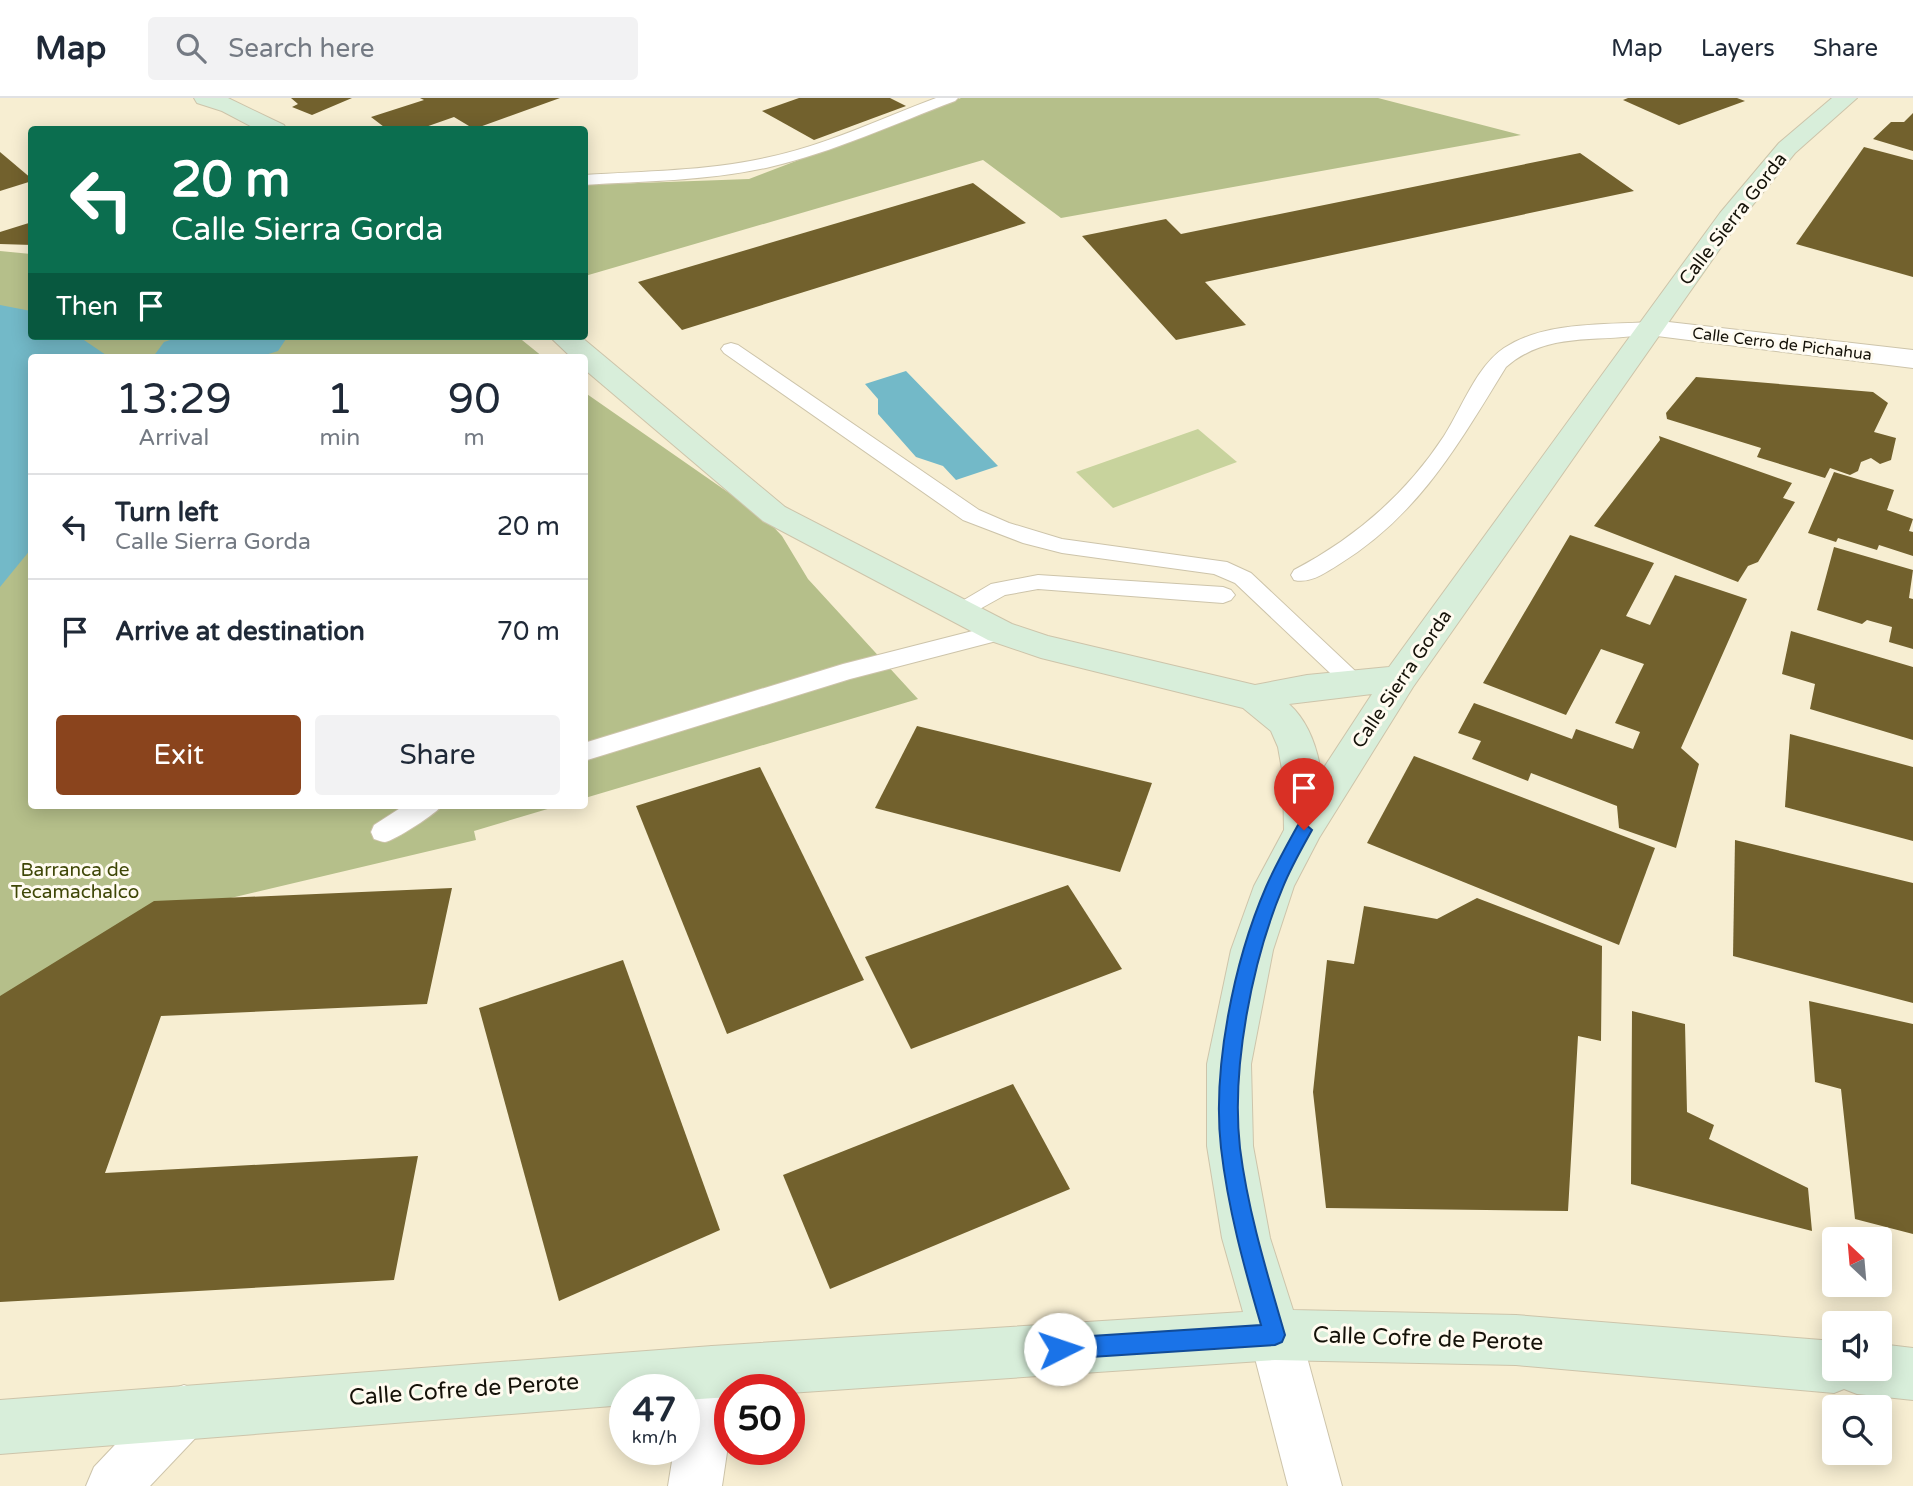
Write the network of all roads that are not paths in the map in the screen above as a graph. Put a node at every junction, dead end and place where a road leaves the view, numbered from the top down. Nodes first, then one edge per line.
1 (205, 98) edge
2 (950, 98) edge
3 (1846, 98) edge
4 (268, 126) edge
5 (588, 180) edge
6 (1651, 328) junction
7 (568, 340) edge
8 (731, 349) dead end
9 (584, 354) edge
10 (588, 358) edge
11 (1913, 359) edge
12 (1302, 575) dead end
13 (1223, 595) dead end
14 (961, 612) junction
15 (1000, 632) junction
16 (1400, 677) junction
17 (1356, 683) junction
18 (1255, 698) junction
19 (588, 751) edge
20 (421, 809) edge
21 (1304, 830) junction
22 (384, 832) dead end
23 (1275, 1335) junction
24 (1822, 1366) edge
25 (712, 1372) junction
26 (1892, 1372) edge
27 (1913, 1374) edge
28 (184, 1411) junction
29 (0, 1427) edge
30 (113, 1486) edge
31 (695, 1486) edge
32 (1315, 1486) edge

1 - 4 main road
2 - 5 lane
3 - 6 main road, Calle Sierra Gorda
6 - 11 street, Calle Cerro de Pichahua
6 - 12 lane
6 - 16 main road, Calle Sierra Gorda
7 - 9 main road
8 - 17 lane
10 - 14 main road
13 - 14 lane
14 - 15 main road
15 - 18 main road
15 - 19 lane
16 - 17 main road
16 - 21 main road, Calle Sierra Gorda
17 - 18 main road
18 - 21 main road
20 - 22 lane
21 - 23 main road, Calle Sierra Gorda
23 - 24 main road, Calle Cofre de Perote
23 - 25 main road, Calle Cofre de Perote
23 - 32 street, Calle Sierra Gorda
25 - 28 main road, Calle Cofre de Perote
25 - 31 street
26 - 27 main road
28 - 29 main road, Calle Cofre de Perote
28 - 30 street

